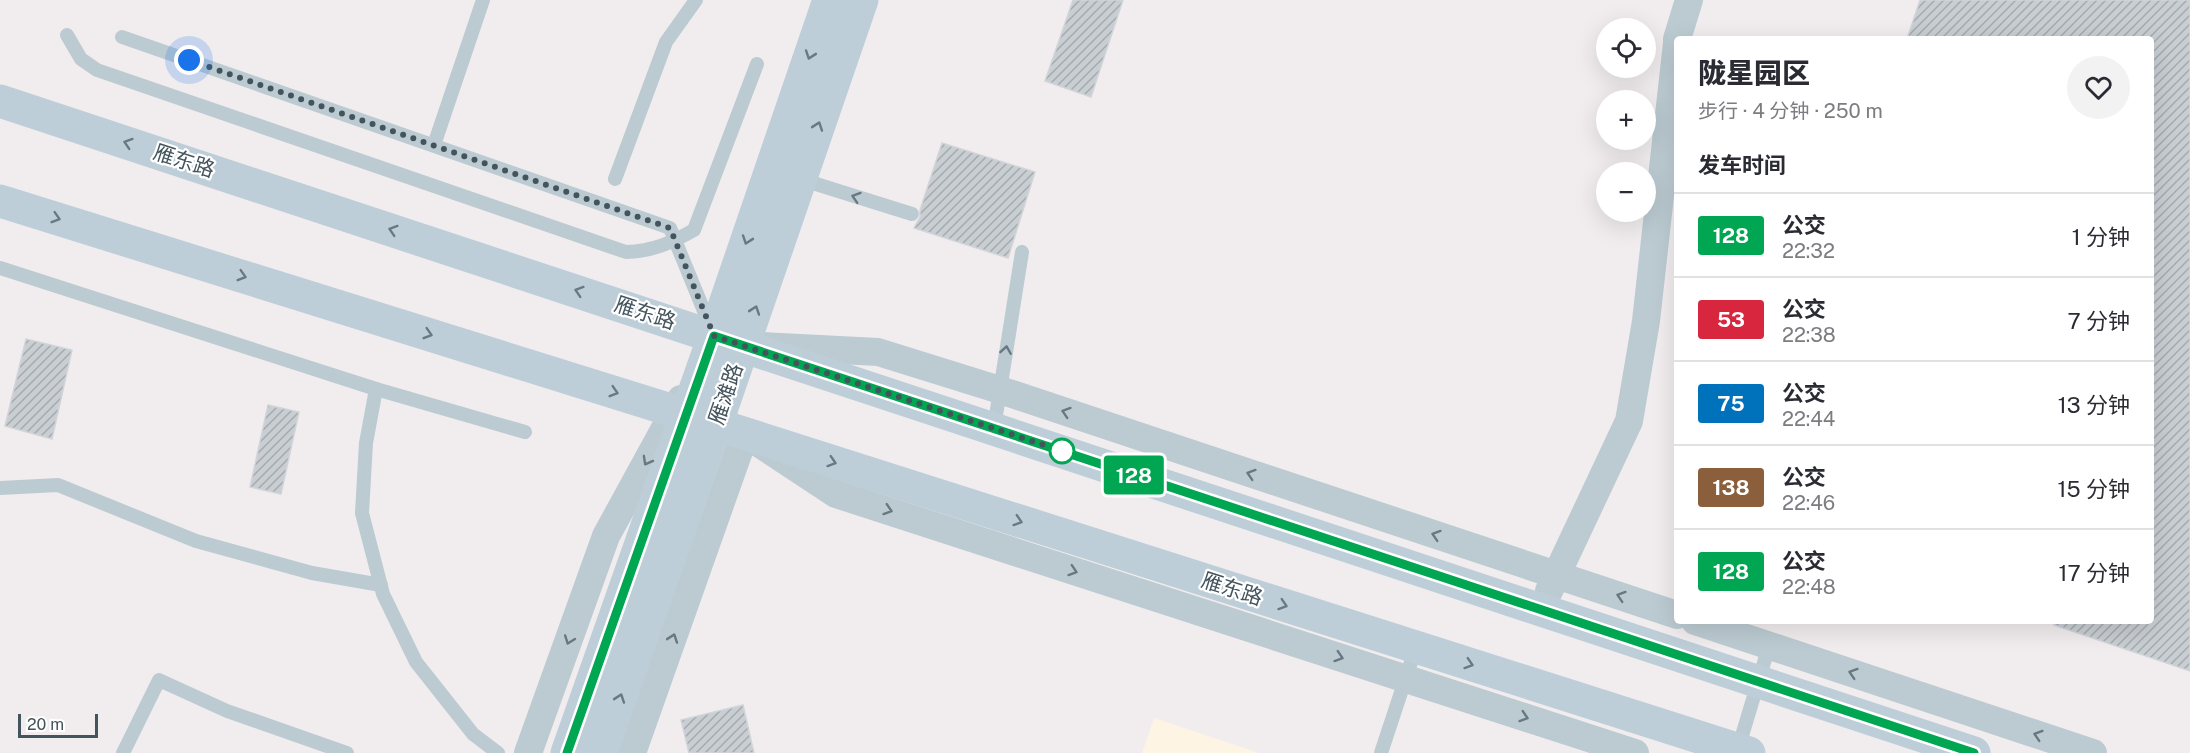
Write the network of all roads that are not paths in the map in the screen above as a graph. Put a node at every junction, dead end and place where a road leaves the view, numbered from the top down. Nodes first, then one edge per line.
1 (483, 0) edge
2 (696, 0) edge
3 (829, 0) edge
4 (862, 0) edge
5 (1689, 0) edge
6 (67, 35) dead end
7 (1678, 36) edge
8 (122, 37) dead end
9 (757, 64) dead end
10 (1674, 68) edge
11 (0, 101) edge
12 (434, 145) junction
13 (615, 179) dead end
14 (800, 179) junction
15 (0, 201) edge
16 (912, 214) dead end
17 (675, 241) junction
18 (1022, 252) dead end
19 (0, 268) edge
20 (728, 340) junction
21 (376, 389) junction
22 (1000, 390) junction
23 (705, 421) junction
24 (994, 428) junction
25 (525, 432) dead end
26 (0, 488) edge
27 (1556, 575) junction
28 (381, 585) junction
29 (1540, 609) junction
30 (1674, 614) edge
31 (1704, 624) edge
32 (1770, 646) junction
33 (1416, 647) junction
34 (1406, 678) junction
35 (1758, 682) junction
36 (1743, 751) edge
37 (123, 753) edge
38 (347, 753) edge
39 (498, 753) edge
40 (528, 753) edge
41 (567, 753) edge
42 (601, 753) edge
43 (632, 753) edge
44 (1381, 753) edge
45 (1635, 753) edge
46 (1974, 753) edge
47 (2093, 753) edge

1 - 12 lane
2 - 13 lane
3 -> 20 main road, 雁滩路
14 -> 4 main road, 雁滩路
5 - 7 street
6 - 17 lane
8 - 12 lane
9 - 17 lane
10 - 27 street
20 -> 11 main road, 雁东路
12 - 17 lane
16 -> 14 lane
20 -> 14 main road, 雁滩路
15 -> 23 main road, 雁东路
17 - 20 lane
22 -> 18 lane
19 - 21 lane
20 - 22 street
20 - 23 main road, 雁滩路
20 - 23 street, 雁滩路
20 - 24 main road, 雁东路
21 - 25 lane
21 - 28 lane
22 - 24 lane
27 -> 22 street
23 -> 33 main road, 雁东路
23 -> 34 street
23 -> 40 street, 雁滩路
23 - 41 main road, 雁滩路
42 -> 23 main road, 雁滩路
43 -> 23 street, 雁滩路
24 - 29 main road, 雁东路
26 - 28 lane
27 - 29 street
30 -> 27 street
28 - 39 lane
29 - 35 main road, 雁东路
31 - 32 street
32 - 35 lane
47 -> 32 street
33 - 34 lane
33 -> 36 main road, 雁东路
34 - 44 lane
34 -> 45 street
35 - 36 lane
35 - 46 main road, 雁东路
37 - 38 lane

